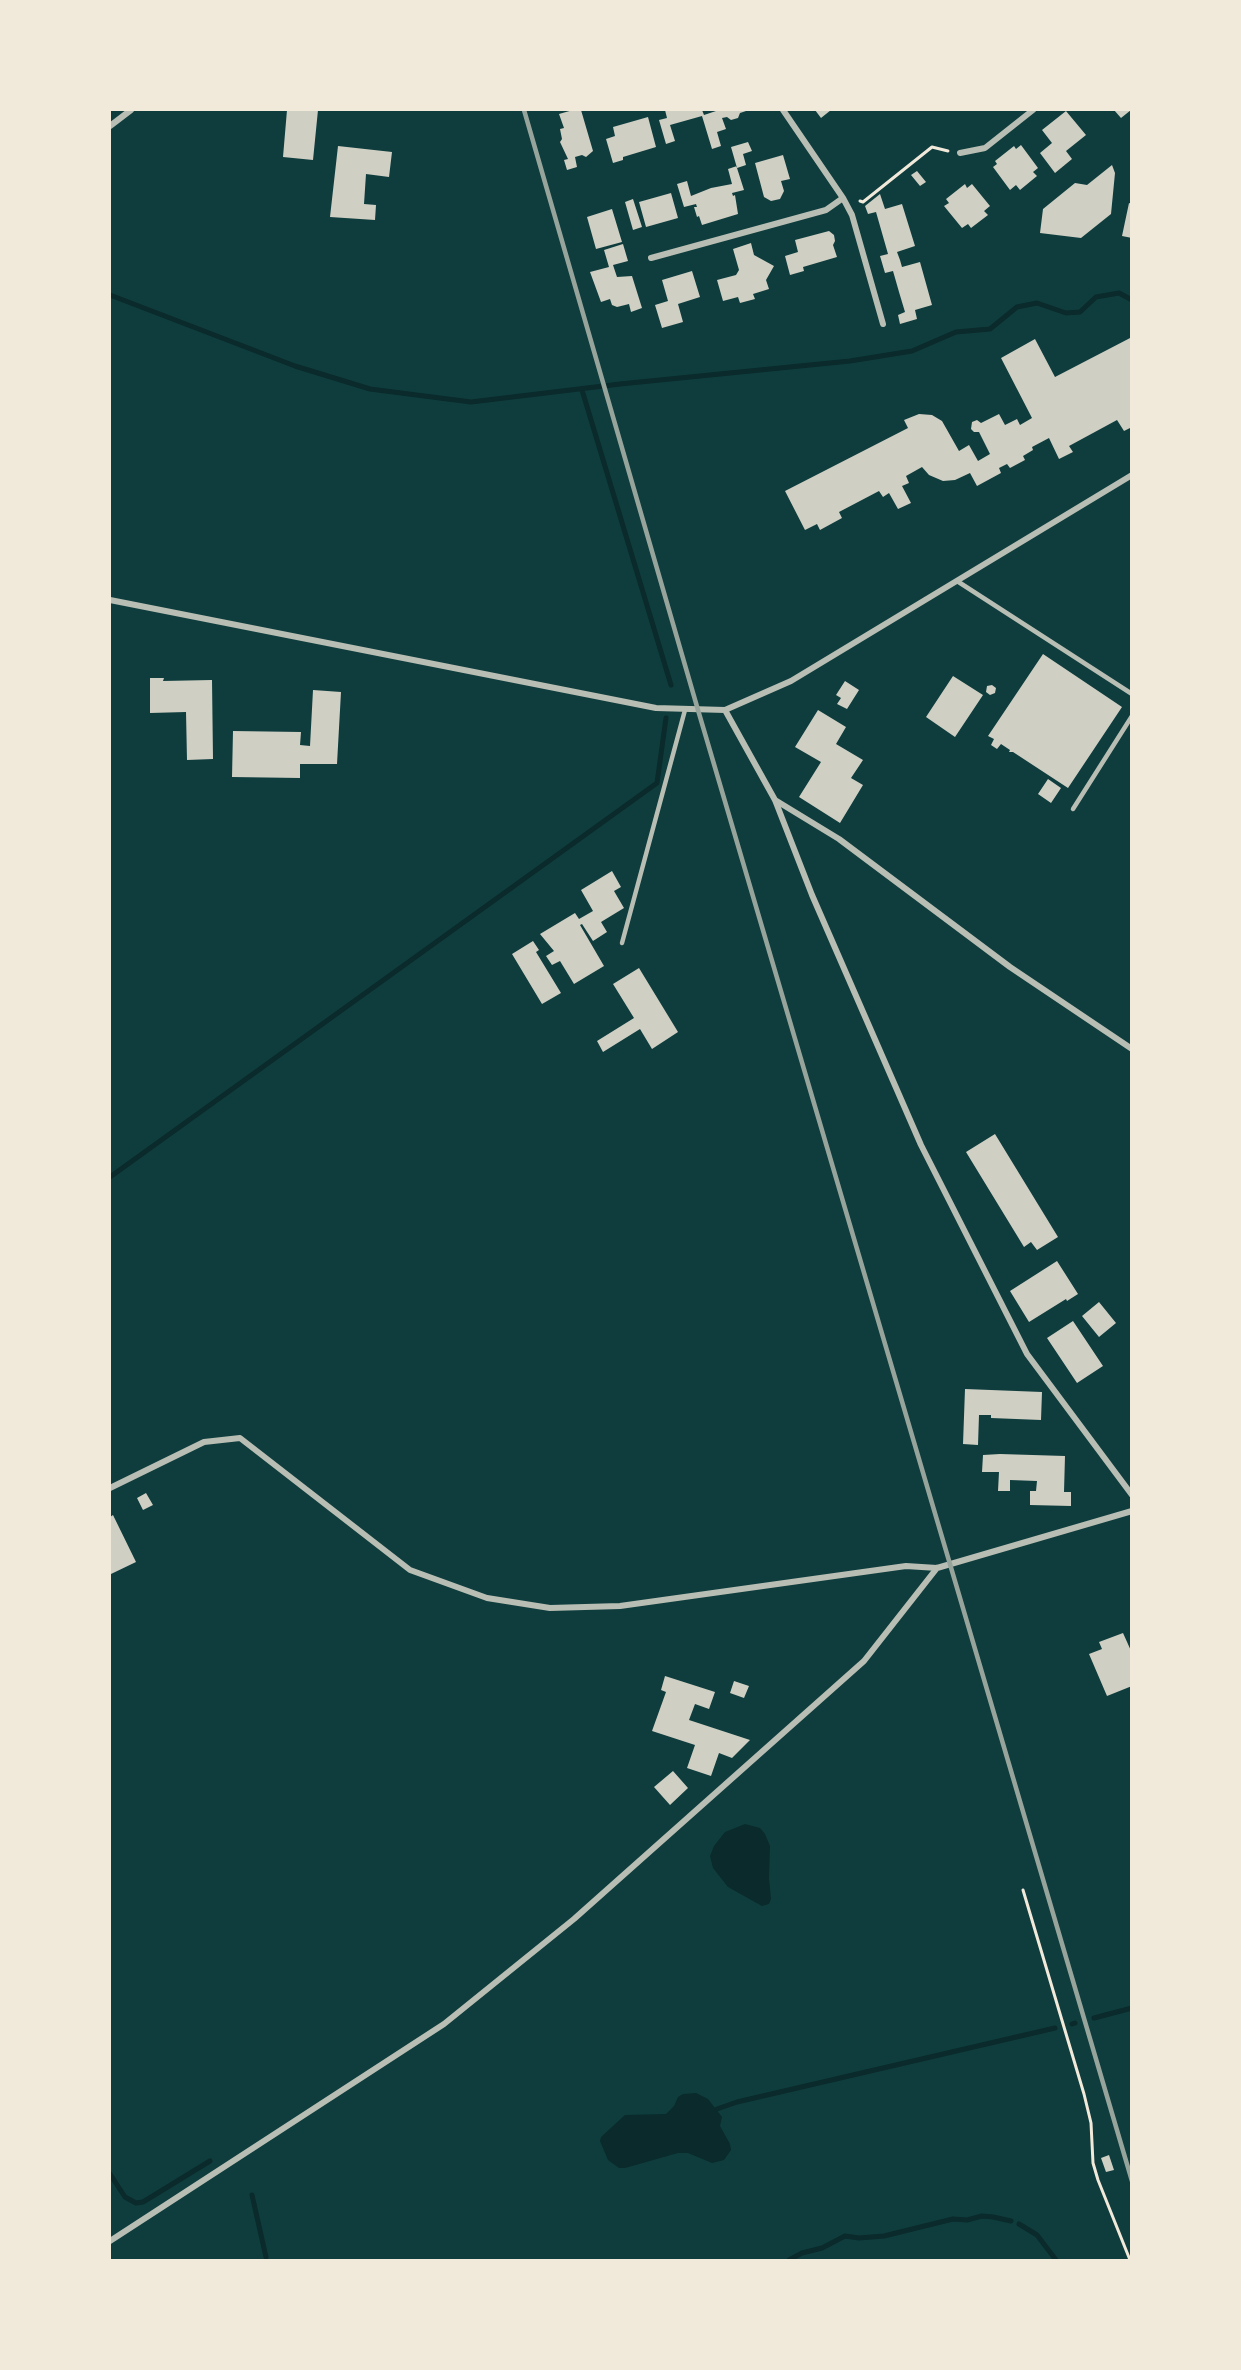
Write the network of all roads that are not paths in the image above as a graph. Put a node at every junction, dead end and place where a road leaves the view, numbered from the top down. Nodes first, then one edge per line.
1 (130, 110) edge
2 (783, 110) edge
3 (1033, 110) edge
4 (110, 126) edge
5 (960, 153) road end
6 (843, 198) junction
7 (651, 258) dead end
8 (883, 324) dead end
9 (1131, 475) edge
10 (957, 581) junction
11 (110, 600) edge
12 (1131, 694) edge
13 (685, 710) junction
14 (725, 710) junction
15 (1131, 716) edge
16 (775, 800) junction
17 (1073, 809) dead end
18 (622, 943) dead end
19 (1131, 1048) edge
20 (110, 1488) edge
21 (1131, 1495) edge
22 (1131, 1511) edge
23 (937, 1568) junction
24 (110, 2241) edge

1 - 4 street
2 - 6 street
3 - 5 street
6 - 7 street
6 - 8 street
9 - 10 street
10 - 12 lane
10 - 14 street
11 - 13 street
13 - 14 street
13 - 18 lane
14 - 16 street
15 - 17 lane
16 - 19 street
16 - 21 street
20 - 23 street
22 - 23 street
23 - 24 street

